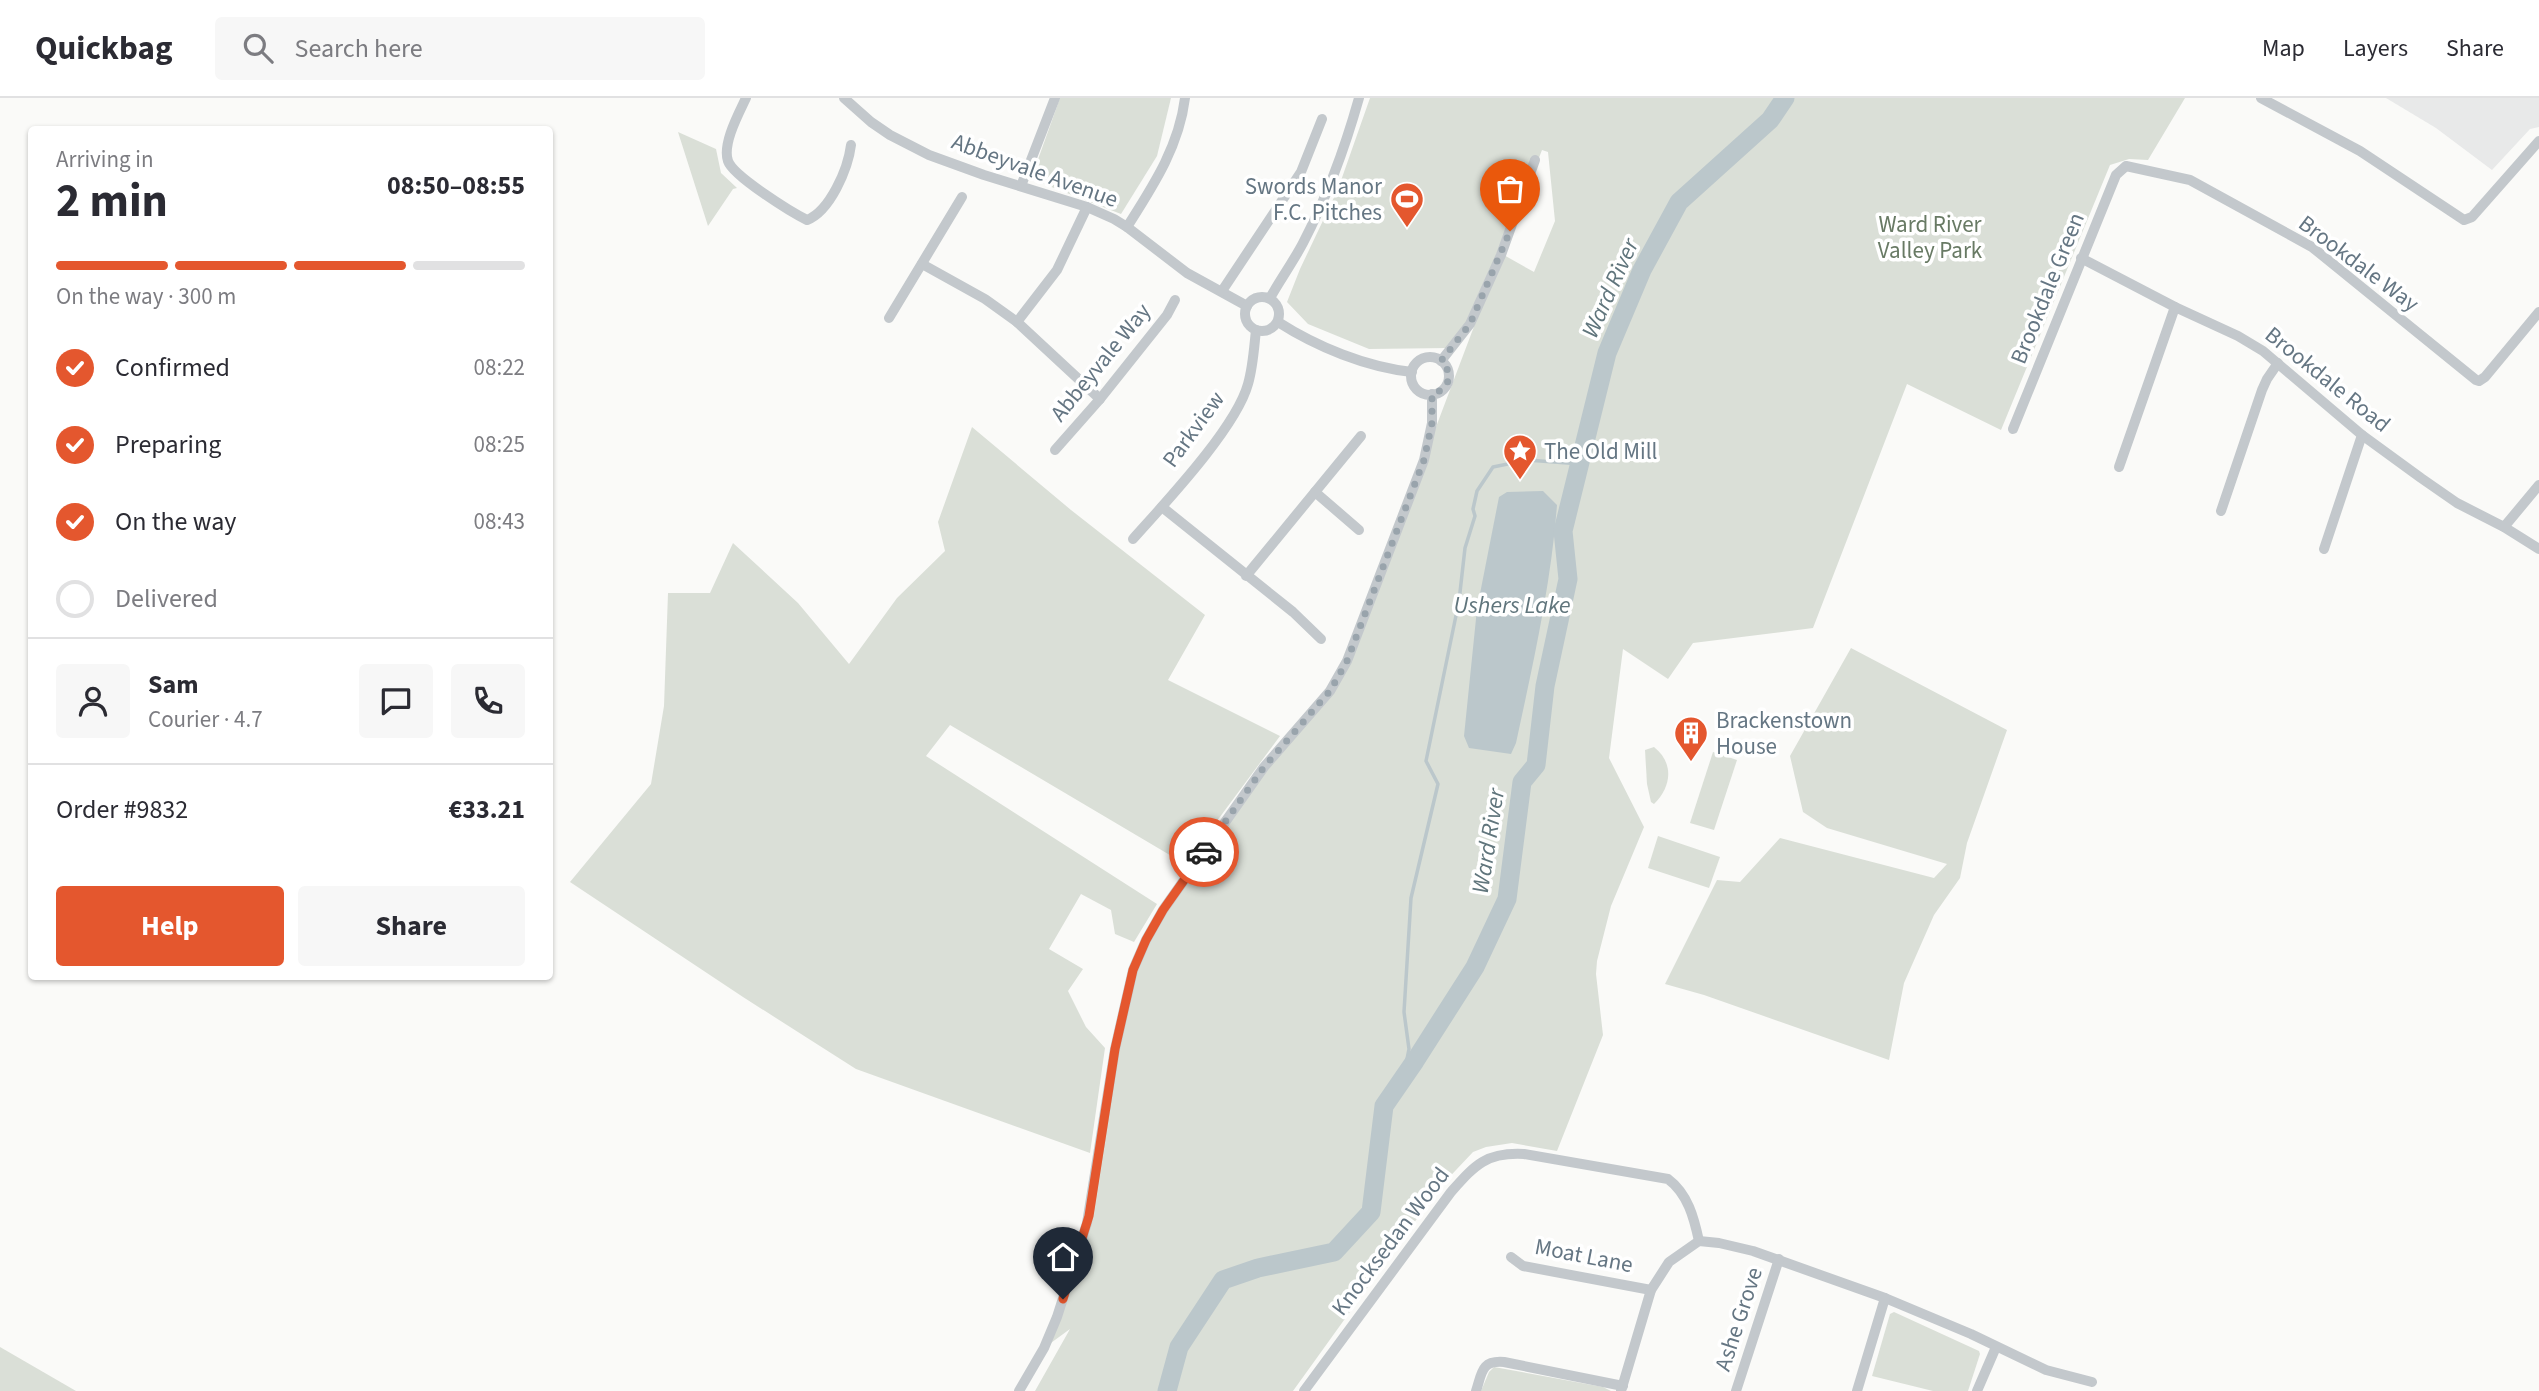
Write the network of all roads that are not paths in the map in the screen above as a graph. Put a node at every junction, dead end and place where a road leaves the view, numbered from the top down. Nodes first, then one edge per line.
1 (746, 98) edge
2 (844, 98) edge
3 (1055, 98) edge
4 (1185, 98) edge
5 (1359, 98) edge
6 (2261, 98) edge
7 (857, 103) edge
8 (1322, 119) dead end
9 (2539, 141) edge
10 (851, 145) dead end
11 (1535, 160) dead end
12 (2126, 166) joint
13 (1021, 186) junction
14 (962, 197) dead end
15 (1087, 207) junction
16 (1127, 227) junction
17 (2081, 258) junction
18 (922, 264) junction
19 (1222, 291) junction
20 (1270, 299) junction
21 (1175, 300) dead end
22 (1247, 306) junction
23 (2175, 307) junction
24 (2539, 312) edge
25 (889, 318) dead end
26 (1017, 322) junction
27 (1278, 322) junction
28 (1256, 330) junction
29 (1441, 361) junction
30 (2278, 363) junction
31 (1412, 372) junction
32 (1432, 394) junction
33 (1100, 399) junction
34 (2012, 429) dead end
35 (2362, 435) junction
36 (1361, 436) dead end
37 (1055, 450) dead end
38 (2119, 467) dead end
39 (2539, 485) edge
40 (1315, 492) junction
41 (1162, 507) junction
42 (2221, 511) dead end
43 (2504, 527) junction
44 (1359, 530) dead end
45 (1133, 539) dead end
46 (2324, 549) dead end
47 (2539, 550) edge
48 (1246, 576) junction
49 (1321, 639) dead end
50 (1699, 1241) junction
51 (1511, 1257) dead end
52 (1779, 1259) junction
53 (1651, 1290) junction
54 (1885, 1298) junction
55 (1996, 1347) junction
56 (2092, 1382) dead end
57 (1622, 1389) edge
58 (1019, 1391) edge
59 (1304, 1391) edge
60 (1476, 1391) edge
61 (1736, 1391) edge
62 (1857, 1391) edge
63 (1977, 1391) edge

1 - 10 street
2 - 7 street, Abbeyvale Avenue
3 - 13 street
4 - 16 street
5 - 20 street
6 - 9 street
7 - 13 street, Abbeyvale Avenue
8 - 19 street
11 - 29 street
12 - 17 street, Brookdale Green
12 - 24 street, Brookdale Way
13 - 15 street, Abbeyvale Avenue
14 - 18 street
15 - 16 street, Abbeyvale Avenue
15 - 26 street
16 - 19 street, Abbeyvale Avenue
17 - 23 street, Brookdale Road
17 - 34 street, Brookdale Green
18 - 25 street
18 - 26 street
19 - 22 street, Abbeyvale Avenue
20 - 22 street
20 - 27 street
21 - 33 street, Abbeyvale Way
22 - 28 street
23 - 30 street, Brookdale Road
23 - 38 street
26 - 33 street
27 - 28 street
27 - 31 street
28 - 41 street, Parkview
29 - 31 street
29 - 32 street
30 - 35 street, Brookdale Road
30 - 42 street
31 - 32 street
32 - 58 street
33 - 37 street, Abbeyvale Way
35 - 43 street, Brookdale Road
35 - 46 street
36 - 40 street
39 - 43 street
40 - 44 street
40 - 48 street
41 - 45 street, Parkview
41 - 48 street
43 - 47 street, Brookdale Road
48 - 49 street
50 - 52 street
50 - 53 street
50 - 59 street, Knocksedan Wood
51 - 53 street, Moat Lane
52 - 54 street
52 - 61 street, Ashe Grove
53 - 57 street
54 - 55 street
54 - 62 street
55 - 56 street
55 - 63 street
57 - 60 street

